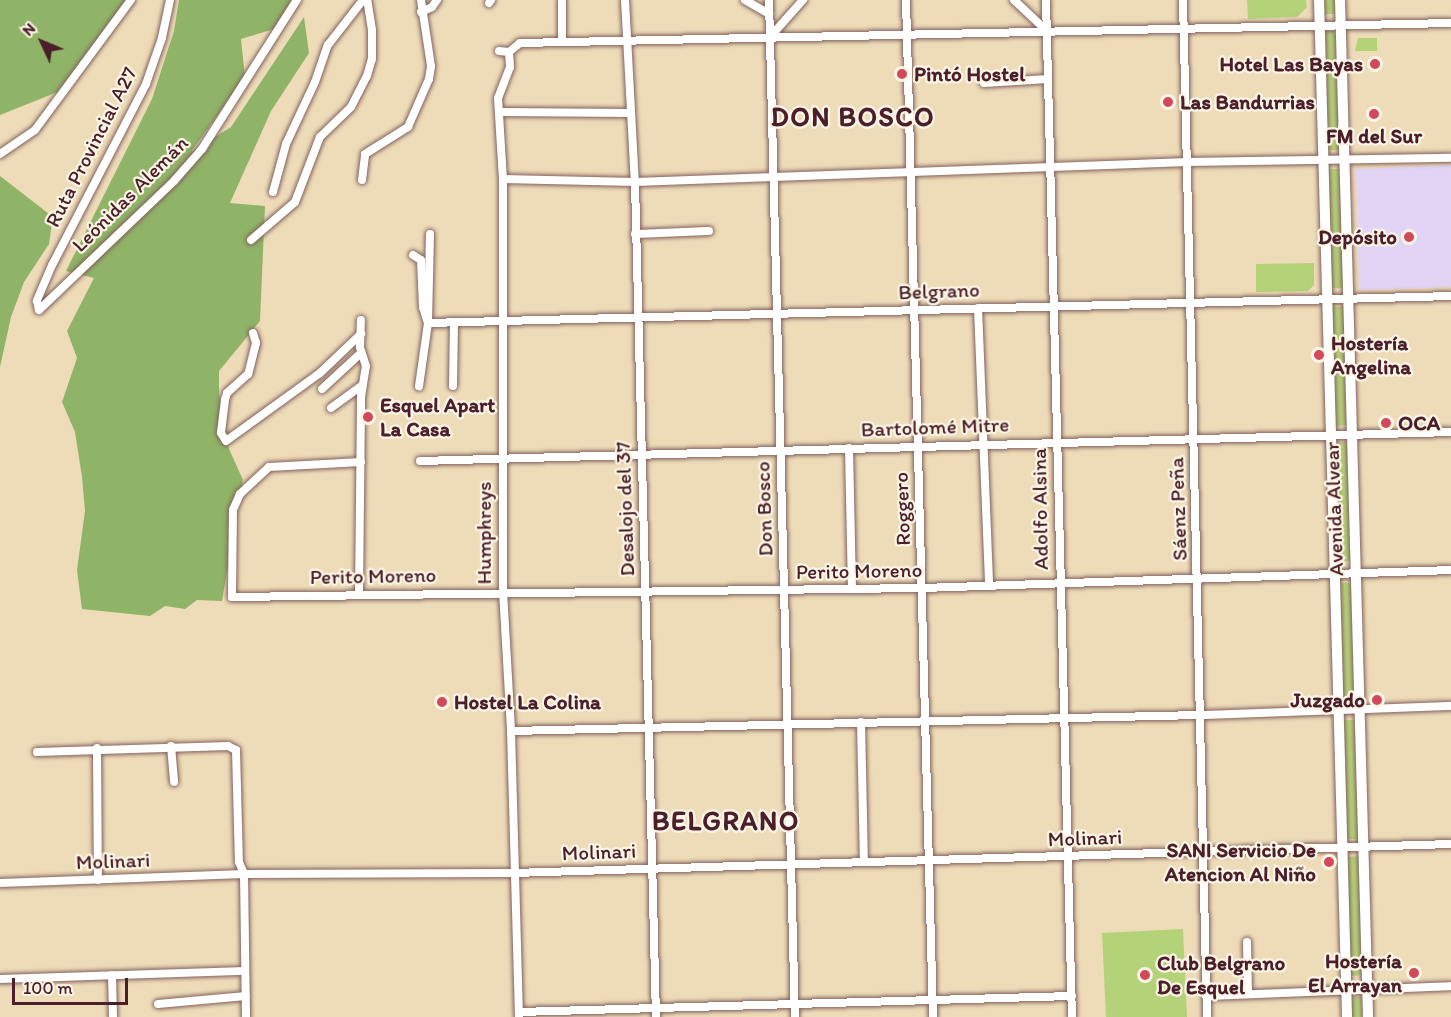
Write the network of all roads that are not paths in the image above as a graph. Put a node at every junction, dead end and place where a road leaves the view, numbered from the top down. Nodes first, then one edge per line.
1 (131, 0) edge
2 (170, 0) edge
3 (297, 0) edge
4 (365, 0) edge
5 (421, 0) edge
6 (437, 0) edge
7 (562, 0) edge
8 (625, 0) edge
9 (745, 0) edge
10 (769, 0) edge
11 (803, 0) edge
12 (906, 0) edge
13 (1014, 0) edge
14 (1046, 0) edge
15 (1182, 0) edge
16 (1319, 0) edge
17 (1340, 0) edge
18 (421, 12) junction
19 (769, 14) junction
20 (1451, 23) edge
21 (1341, 24) junction
22 (1320, 25) junction
23 (1183, 28) junction
24 (1047, 31) junction
25 (908, 34) junction
26 (770, 37) junction
27 (629, 41) junction
28 (562, 42) junction
29 (1048, 79) junction
30 (984, 82) dead end
31 (500, 112) junction
32 (632, 112) junction
33 (0, 154) edge
34 (1451, 158) edge
35 (1344, 160) junction
36 (1323, 161) junction
37 (1188, 162) junction
38 (1051, 168) junction
39 (910, 172) junction
40 (773, 176) junction
41 (503, 179) junction
42 (362, 180) dead end
43 (635, 182) junction
44 (273, 192) dead end
45 (709, 231) dead end
46 (430, 234) dead end
47 (635, 234) junction
48 (251, 240) dead end
49 (412, 255) dead end
50 (1451, 296) edge
51 (1348, 299) junction
52 (1327, 300) junction
53 (1192, 303) junction
54 (1053, 306) junction
55 (36, 308) joint
56 (978, 308) junction
57 (913, 310) junction
58 (778, 314) junction
59 (636, 318) junction
60 (361, 320) dead end
61 (428, 323) junction
62 (454, 323) junction
63 (503, 323) junction
64 (254, 333) dead end
65 (361, 334) junction
66 (361, 353) junction
67 (363, 385) junction
68 (419, 386) dead end
69 (453, 386) dead end
70 (322, 389) dead end
71 (331, 408) dead end
72 (1451, 432) edge
73 (1331, 434) junction
74 (1351, 435) junction
75 (1194, 440) junction
76 (1058, 441) junction
77 (985, 443) junction
78 (918, 445) junction
79 (849, 448) junction
80 (780, 451) junction
81 (641, 456) junction
82 (502, 458) junction
83 (420, 461) dead end
84 (362, 462) junction
85 (1451, 570) edge
86 (1355, 573) junction
87 (1335, 574) junction
88 (1198, 577) junction
89 (1059, 582) junction
90 (989, 585) junction
91 (923, 588) junction
92 (852, 589) junction
93 (785, 590) junction
94 (503, 591) junction
95 (645, 592) junction
96 (359, 595) junction
97 (1451, 706) edge
98 (1360, 709) junction
99 (1339, 710) junction
100 (1202, 716) junction
101 (1062, 718) junction
102 (926, 720) junction
103 (861, 722) junction
104 (786, 725) junction
105 (649, 728) junction
106 (512, 731) junction
107 (171, 746) junction
108 (97, 748) junction
109 (37, 752) dead end
110 (174, 782) dead end
111 (1451, 844) edge
112 (1364, 846) junction
113 (1342, 847) junction
114 (1201, 854) junction
115 (1068, 857) junction
116 (864, 861) junction
117 (930, 861) junction
118 (790, 863) junction
119 (652, 868) junction
120 (513, 873) junction
121 (244, 874) junction
122 (98, 880) junction
123 (0, 883) edge
124 (1247, 942) dead end
125 (245, 971) junction
126 (112, 975) junction
127 (0, 979) edge
128 (1451, 986) edge
129 (1346, 988) junction
130 (1368, 988) junction
131 (1248, 993) junction
132 (246, 996) junction
133 (1072, 996) junction
134 (1206, 996) junction
135 (933, 997) junction
136 (158, 1004) dead end
137 (795, 1004) junction
138 (656, 1007) junction
139 (519, 1014) edge
140 (113, 1017) edge
141 (246, 1017) edge
142 (656, 1017) edge
143 (795, 1017) edge
144 (933, 1017) edge
145 (1072, 1017) edge
146 (1207, 1017) edge
147 (1347, 1017) edge
148 (1368, 1017) edge

1 - 33 street, Ruta Provincial A27
2 - 55 street, Ruta Provincial A27
3 - 55 street, Leónidas Alemán
4 - 44 street
4 - 48 street
5 - 18 street
6 - 18 street
7 - 28 street
8 - 27 street, Desalojo del 37
9 - 19 street
10 - 19 street, Don Bosco
11 - 26 street
12 - 25 street, Roggero
13 - 24 street
14 - 24 street, Adolfo Alsina
15 - 23 street, Sáenz Peña
16 - 22 main road, Avenida Alvear
17 - 21 main road, Avenida Alvear
18 - 42 street
19 - 26 street, Don Bosco
20 - 21 street
21 - 22 street
21 - 35 main road, Avenida Alvear
22 - 23 street
22 - 36 main road, Avenida Alvear
23 - 24 street
23 - 37 street, Sáenz Peña
24 - 25 street
24 - 29 street, Adolfo Alsina
25 - 26 street
25 - 39 street, Roggero
26 - 27 street
26 - 40 street, Don Bosco
27 - 28 street
27 - 32 street, Desalojo del 37
28 - 31 street, Humphreys
29 - 30 street
29 - 38 street, Adolfo Alsina
31 - 32 street
31 - 41 street, Humphreys
32 - 43 street, Desalojo del 37
34 - 35 street
35 - 36 street
35 - 51 main road, Avenida Alvear
36 - 37 street
36 - 52 main road, Avenida Alvear
37 - 38 street
37 - 53 street, Sáenz Peña
38 - 39 street
38 - 54 street, Adolfo Alsina
39 - 40 street
39 - 57 street, Roggero
40 - 43 street
40 - 58 street, Don Bosco
41 - 43 street
41 - 63 street, Humphreys
43 - 47 street, Desalojo del 37
45 - 47 street
46 - 61 street
47 - 59 street, Desalojo del 37
49 - 61 street
50 - 51 street, Belgrano
51 - 52 street, Belgrano
51 - 74 main road, Avenida Alvear
52 - 53 street, Belgrano
52 - 73 main road, Avenida Alvear
53 - 54 street, Belgrano
53 - 75 street, Sáenz Peña
54 - 56 street, Belgrano
54 - 76 street, Adolfo Alsina
56 - 57 street, Belgrano
56 - 77 street
57 - 58 street, Belgrano
57 - 78 street, Roggero
58 - 59 street, Belgrano
58 - 80 street, Don Bosco
59 - 63 street, Belgrano
59 - 81 street, Desalojo del 37
60 - 65 street
61 - 62 street, Belgrano
61 - 68 street
62 - 63 street, Belgrano
62 - 69 street
63 - 82 street, Humphreys
64 - 65 street
65 - 66 street
66 - 67 street
66 - 70 street
67 - 71 street
67 - 84 street
72 - 74 street, Bartolomé Mitre
73 - 74 street, Bartolomé Mitre
73 - 75 street, Bartolomé Mitre
73 - 87 main road, Avenida Alvear
74 - 86 main road, Avenida Alvear
75 - 76 street, Bartolomé Mitre
75 - 88 street, Sáenz Peña
76 - 77 street, Bartolomé Mitre
76 - 89 street, Adolfo Alsina
77 - 78 street, Bartolomé Mitre
77 - 90 street
78 - 79 street, Bartolomé Mitre
78 - 91 street, Roggero
79 - 80 street, Bartolomé Mitre
79 - 92 street
80 - 81 street, Bartolomé Mitre
80 - 93 street, Don Bosco
81 - 82 street, Bartolomé Mitre
81 - 95 street, Desalojo del 37
82 - 83 street, Bartolomé Mitre
82 - 94 street, Humphreys
84 - 96 street
84 - 96 street, Perito Moreno
85 - 86 street, Perito Moreno
86 - 87 street, Perito Moreno
86 - 98 main road, Avenida Alvear
87 - 88 street, Perito Moreno
87 - 99 main road, Avenida Alvear
88 - 89 street, Perito Moreno
88 - 100 street, Sáenz Peña
89 - 90 street, Perito Moreno
89 - 101 street, Adolfo Alsina
90 - 91 street, Perito Moreno
91 - 92 street, Perito Moreno
91 - 102 street, Roggero
92 - 93 street, Perito Moreno
93 - 95 street, Perito Moreno
93 - 104 street, Don Bosco
94 - 95 street, Perito Moreno
94 - 96 street, Perito Moreno
94 - 106 street, Humphreys
95 - 105 street, Desalojo del 37
97 - 98 street
98 - 99 street
98 - 112 main road, Avenida Alvear
99 - 100 street
99 - 113 main road, Avenida Alvear
100 - 101 street
100 - 114 street, Sáenz Peña
101 - 102 street
101 - 115 street, Adolfo Alsina
102 - 103 street
102 - 117 street, Roggero
103 - 104 street
103 - 116 street
104 - 105 street
104 - 118 street, Don Bosco
105 - 106 street
105 - 119 street, Desalojo del 37
106 - 120 street, Humphreys
107 - 108 street
107 - 110 street
107 - 121 street
108 - 109 street
108 - 122 street
111 - 112 street, Molinari
112 - 113 street, Molinari
112 - 130 main road, Avenida Alvear
113 - 114 street, Molinari
113 - 129 main road, Avenida Alvear
114 - 115 street, Molinari
114 - 134 street, Sáenz Peña
115 - 117 street, Molinari
115 - 133 street, Adolfo Alsina
116 - 117 street, Molinari
116 - 118 street, Molinari
117 - 135 street, Roggero
118 - 119 street, Molinari
118 - 137 street, Don Bosco
119 - 120 street, Molinari
119 - 138 street, Desalojo del 37
120 - 121 street, Molinari
120 - 139 street, Humphreys
121 - 122 street, Molinari
121 - 125 street
122 - 123 street, Molinari
124 - 131 street
125 - 126 street
125 - 132 street
126 - 127 street
126 - 140 street
128 - 130 street
129 - 130 street
129 - 131 street
129 - 147 main road, Avenida Alvear
130 - 148 main road, Avenida Alvear
131 - 134 street
132 - 136 street
132 - 141 street
133 - 135 street
133 - 145 street, Adolfo Alsina
134 - 146 street, Sáenz Peña
135 - 137 street
135 - 144 street, Roggero
137 - 138 street
137 - 143 street, Don Bosco
138 - 139 street
138 - 142 street, Desalojo del 37

